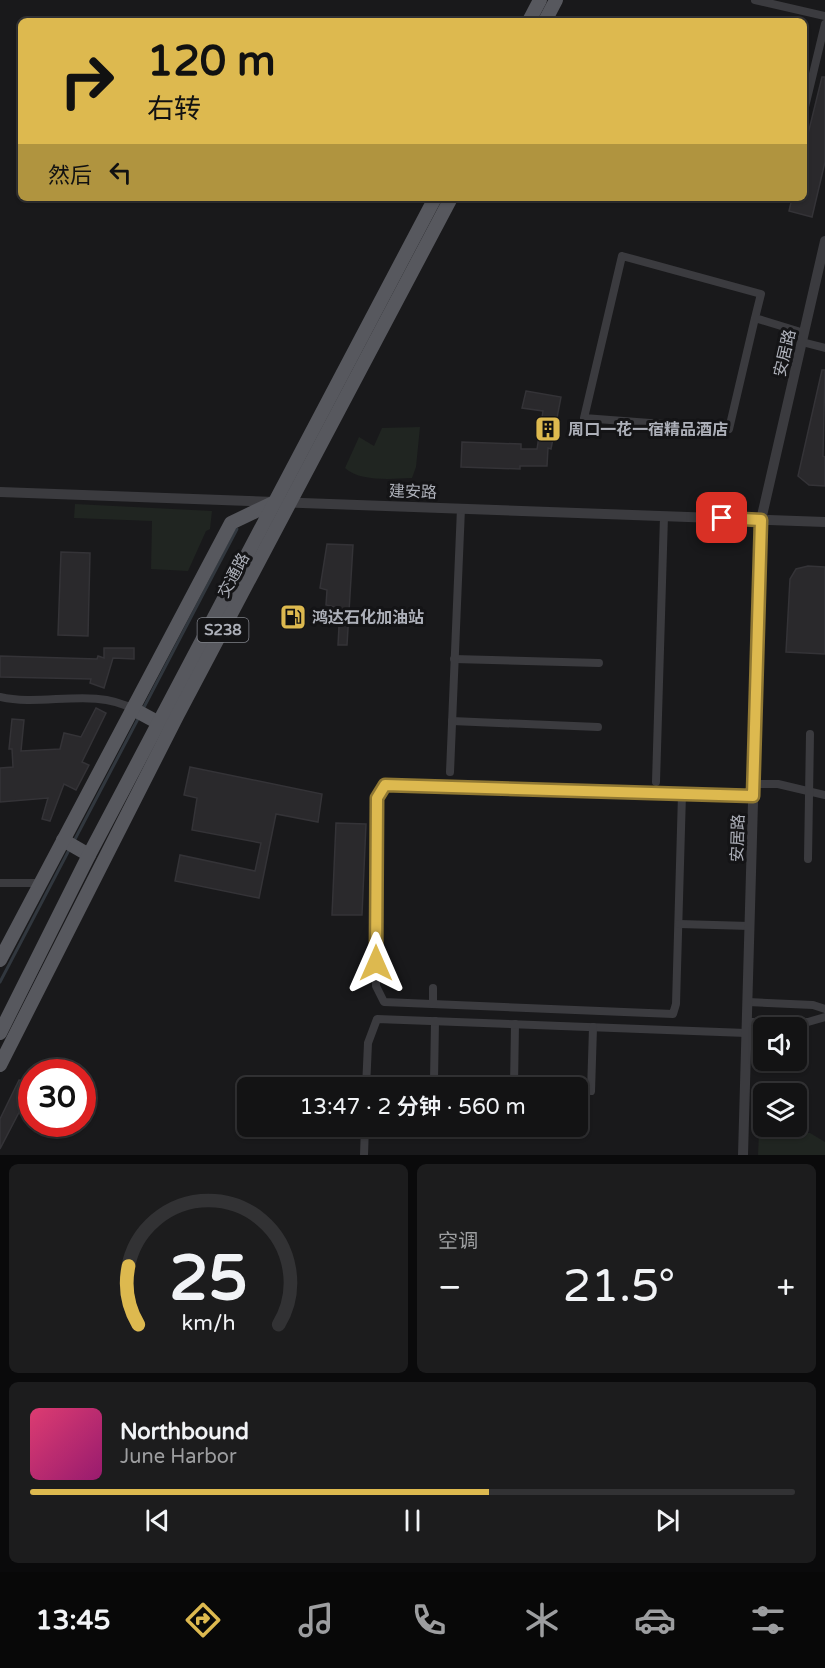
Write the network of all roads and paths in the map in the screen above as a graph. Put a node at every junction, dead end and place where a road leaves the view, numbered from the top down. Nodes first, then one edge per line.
1 (540, 0) edge
2 (556, 0) edge
3 (755, 0) edge
4 (787, 4) edge
5 (825, 16) edge
6 (531, 18) edge
7 (547, 18) edge
8 (825, 24) edge
9 (823, 42) edge
10 (807, 100) edge
11 (433, 201) edge
12 (449, 201) edge
13 (825, 241) edge
14 (755, 318) junction
15 (803, 338) junction
16 (825, 348) edge
17 (0, 492) edge
18 (275, 502) junction
19 (290, 502) junction
20 (461, 508) junction
21 (664, 516) junction
22 (761, 520) junction
23 (825, 522) edge
24 (454, 660) junction
25 (598, 663) dead end
26 (0, 697) edge
27 (133, 709) junction
28 (452, 721) junction
29 (159, 723) junction
30 (598, 727) dead end
31 (810, 734) dead end
32 (450, 772) dead end
33 (656, 782) dead end
34 (753, 784) junction
35 (808, 792) junction
36 (682, 794) junction
37 (825, 795) edge
38 (753, 796) junction
39 (63, 840) junction
40 (89, 855) junction
41 (808, 859) dead end
42 (0, 883) edge
43 (40, 883) junction
44 (679, 924) junction
45 (750, 926) junction
46 (0, 960) edge
47 (434, 988) dead end
48 (748, 1002) junction
49 (433, 1004) junction
50 (825, 1010) edge
51 (825, 1017) edge
52 (435, 1021) junction
53 (515, 1024) junction
54 (592, 1027) junction
55 (747, 1028) junction
56 (0, 1033) edge
57 (0, 1065) edge
58 (366, 1077) edge
59 (434, 1077) edge
60 (514, 1077) edge
61 (591, 1091) dead end
62 (365, 1137) edge
63 (364, 1155) edge
64 (743, 1155) edge

1 - 6 main road
2 - 7 main road
3 - 4 street
4 - 5 street
8 - 9 street
9 - 10 street
11 - 18 main road, 交通路 / S238
12 - 19 main road, 交通路 / S238
13 - 15 street, 安居路
14 - 14 street
14 - 15 street
15 - 16 street
15 - 22 street, 安居路
17 - 18 street, 建安路
18 - 19 street, 建安路
18 - 27 main road
18 - 29 main road, 交通路 / S238
19 - 20 street, 建安路
19 - 57 main road, 交通路 / S238
20 - 21 street, 建安路
20 - 24 street
21 - 22 street, 建安路
21 - 33 street
22 - 23 street, 建安路
22 - 34 street, 安居路
24 - 25 street
24 - 28 street
26 - 27 street
27 - 29 main road
27 - 39 main road
28 - 30 street
28 - 32 street
29 - 40 main road, 交通路 / S238
31 - 35 street
34 - 35 street
34 - 38 street, 安居路
35 - 37 street
35 - 41 street
36 - 38 street
36 - 44 street
36 - 49 street
38 - 45 street, 安居路
39 - 40 main road
39 - 43 main road
40 - 56 main road, 交通路 / S238
42 - 43 street
43 - 46 main road
44 - 45 street
44 - 49 street
45 - 48 street, 安居路
47 - 49 street
48 - 50 street
48 - 55 street, 安居路
51 - 55 street
52 - 53 street
52 - 58 street
52 - 59 street
53 - 54 street
53 - 60 street
54 - 55 street
54 - 61 street
55 - 64 street, 安居路
62 - 63 street

